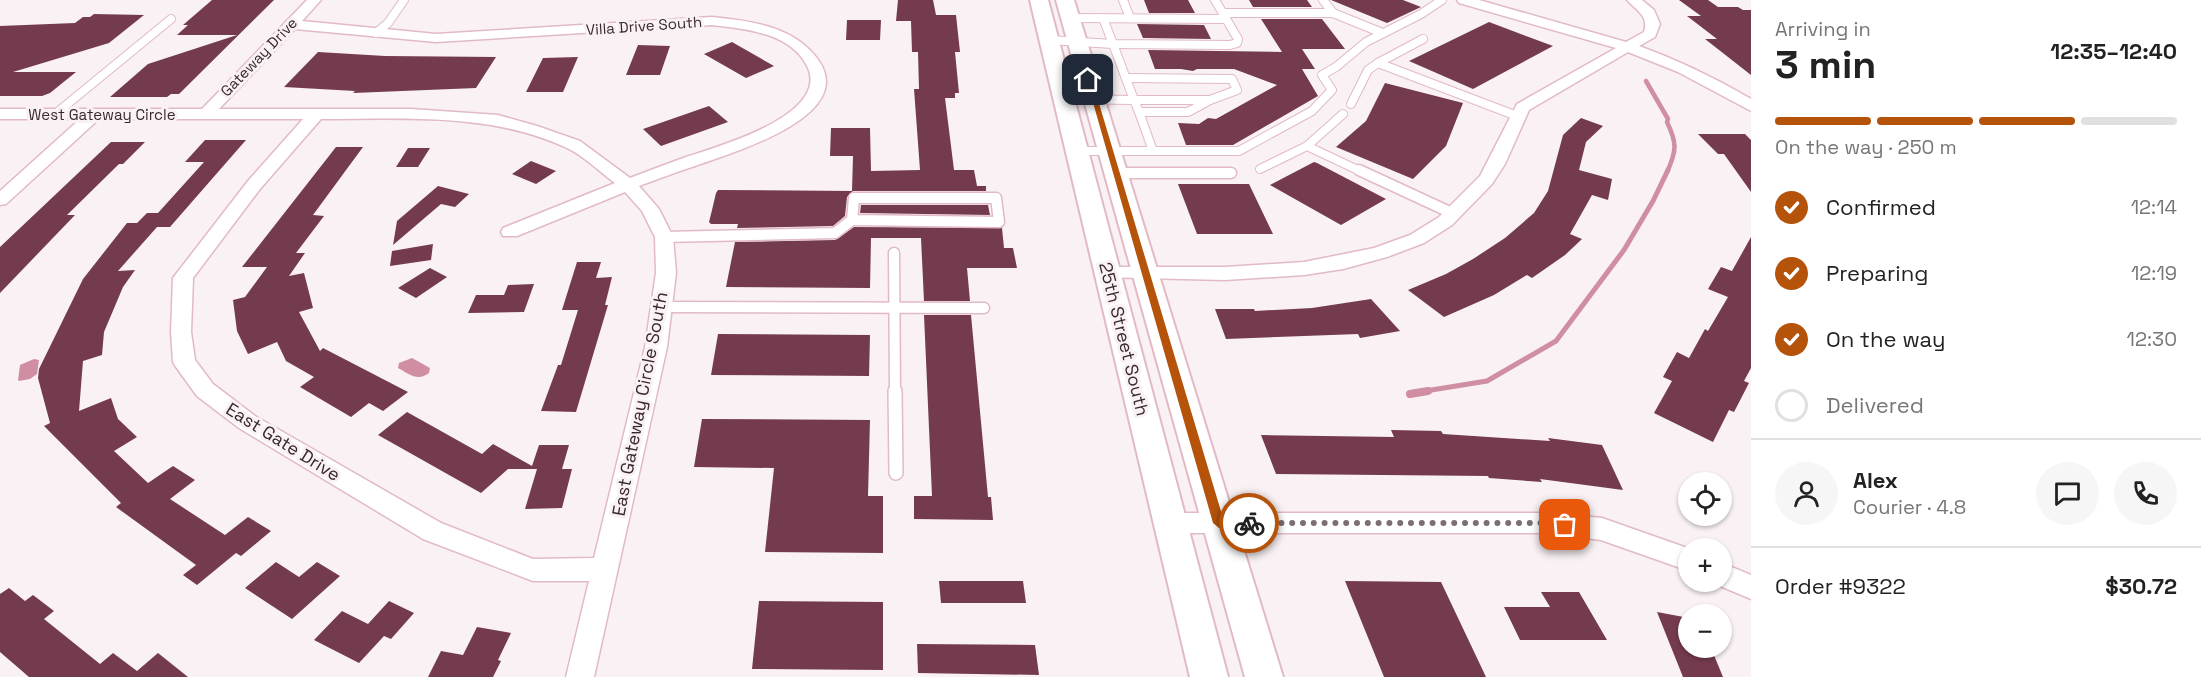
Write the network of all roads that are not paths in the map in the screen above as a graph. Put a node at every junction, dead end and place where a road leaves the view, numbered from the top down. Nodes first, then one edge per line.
1 (314, 0) edge
2 (404, 0) edge
3 (1039, 0) edge
4 (1122, 0) edge
5 (1215, 0) edge
6 (1323, 0) edge
7 (1442, 0) edge
8 (1464, 0) edge
9 (1634, 0) edge
10 (1333, 13) junction
11 (1224, 16) junction
12 (1103, 18) junction
13 (1130, 18) junction
14 (171, 19) dead end
15 (290, 24) junction
16 (1065, 25) edge
17 (1380, 32) junction
18 (376, 33) junction
19 (1423, 39) dead end
20 (1113, 44) junction
21 (1629, 47) junction
22 (1378, 63) junction
23 (1126, 78) junction
24 (1064, 99) junction
25 (1094, 99) junction
26 (1134, 100) junction
27 (1210, 100) junction
28 (1351, 104) dead end
29 (1751, 106) edge
30 (1139, 112) junction
31 (317, 113) junction
32 (0, 114) edge
33 (1343, 114) dead end
34 (54, 115) junction
35 (94, 115) junction
36 (205, 115) junction
37 (1517, 116) junction
38 (1307, 146) junction
39 (1077, 151) junction
40 (1153, 151) junction
41 (1112, 162) junction
42 (1260, 169) dead end
43 (1231, 173) dead end
44 (627, 184) junction
45 (0, 200) edge
46 (1454, 214) junction
47 (852, 220) junction
48 (510, 232) dead end
49 (664, 237) junction
50 (894, 253) dead end
51 (1107, 273) junction
52 (1145, 273) junction
53 (662, 307) junction
54 (895, 307) junction
55 (984, 308) dead end
56 (896, 473) dead end
57 (1170, 523) junction
58 (1219, 523) junction
59 (1678, 556) edge
60 (606, 569) junction
61 (1732, 579) edge
62 (1751, 587) edge
63 (580, 677) edge
64 (1209, 677) edge
65 (1264, 677) edge

1 - 15 street, Gateway Drive
2 - 18 lane
3 - 16 main road, 25th Street South
4 - 13 lane
5 - 11 lane
6 - 10 lane
7 - 17 lane
8 - 21 street
9 - 21 street
10 - 11 lane
10 - 17 lane
11 - 13 lane
11 - 20 lane
12 - 13 lane
12 - 16 lane
12 - 20 lane
14 - 34 lane
15 - 18 street, Villa Drive South
15 - 36 street, Gateway Drive
16 - 20 lane
16 - 24 main road, 25th Street South
16 - 25 main road, 25th Street South
17 - 40 lane
18 - 44 street, Villa Drive South
19 - 22 lane
20 - 23 lane
21 - 29 street
21 - 37 street
22 - 28 lane
22 - 37 lane
23 - 26 lane
23 - 27 lane
24 - 25 lane
24 - 39 main road, 25th Street South
25 - 26 lane
25 - 41 main road, 25th Street South
26 - 27 lane
26 - 30 lane
27 - 30 lane
30 - 40 lane
31 - 36 street, East Gateway Circle South
31 - 44 street, East Gateway Circle South
31 - 60 street, East Gate Drive
32 - 34 street, West Gateway Circle
33 - 38 lane
34 - 35 street, West Gateway Circle
35 - 36 street, West Gateway Circle
35 - 45 street
37 - 46 street
38 - 42 lane
38 - 46 lane
39 - 41 lane
39 - 51 main road, 25th Street South
40 - 41 lane
41 - 43 lane
41 - 52 main road, 25th Street South
44 - 48 street
44 - 49 street, East Gateway Circle South
46 - 52 street
47 - 47 lane
47 - 49 lane
49 - 53 street, East Gateway Circle South
50 - 54 lane
51 - 52 street
51 - 57 main road, 25th Street South
52 - 58 main road, 25th Street South
53 - 54 lane
53 - 60 street, East Gateway Circle South
54 - 55 lane
54 - 56 lane
57 - 58 street
57 - 64 main road, 25th Street South
58 - 59 street
58 - 65 main road, 25th Street South
60 - 63 street, East Gateway Circle South
61 - 62 street

